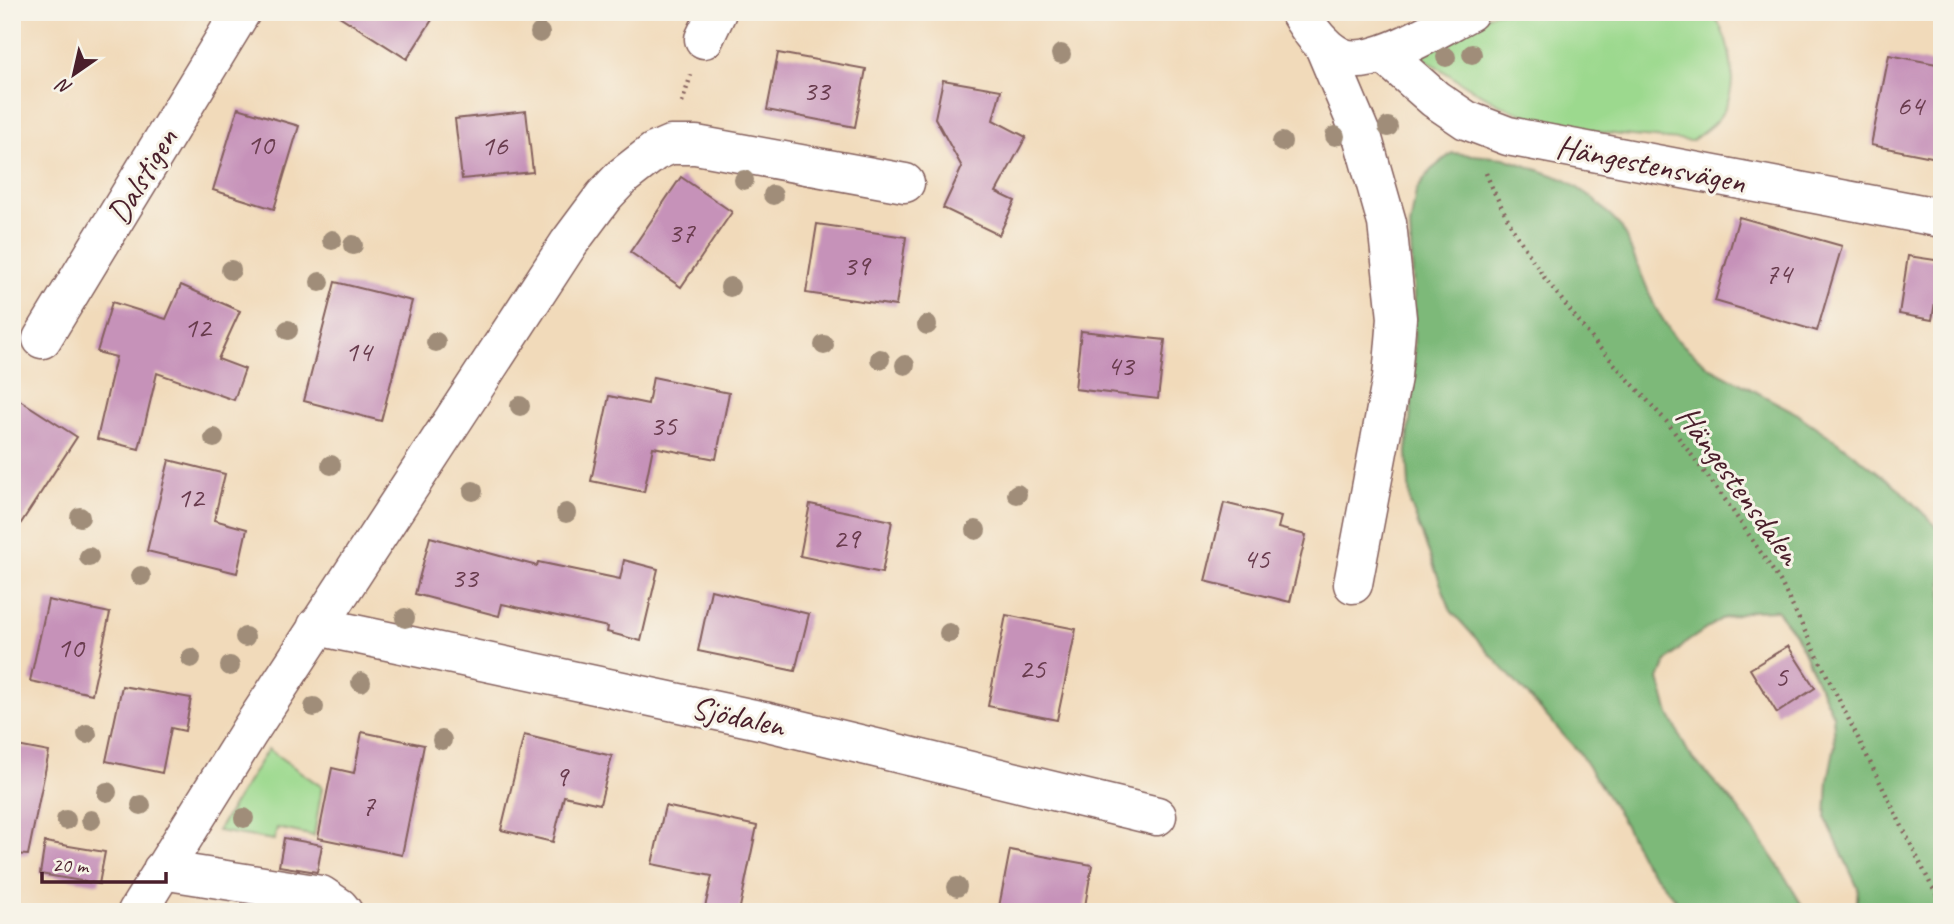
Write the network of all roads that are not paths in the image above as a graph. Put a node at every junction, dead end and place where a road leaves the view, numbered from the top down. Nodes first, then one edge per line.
1 (241, 12) edge
2 (1299, 12) edge
3 (1469, 12) edge
4 (1323, 44) junction
5 (1385, 55) junction
6 (905, 183) dead end
7 (1942, 218) edge
8 (42, 339) dead end
9 (1353, 584) dead end
10 (317, 626) junction
11 (1157, 816) dead end
12 (162, 870) junction
13 (137, 912) edge
14 (343, 912) edge

1 - 8 street, Dalstigen
2 - 4 street
3 - 5 street
4 - 5 street
4 - 9 street
5 - 7 street, Hängestensvägen
6 - 10 street
10 - 11 street, Sjödalen
10 - 12 street
12 - 13 street
12 - 14 street

